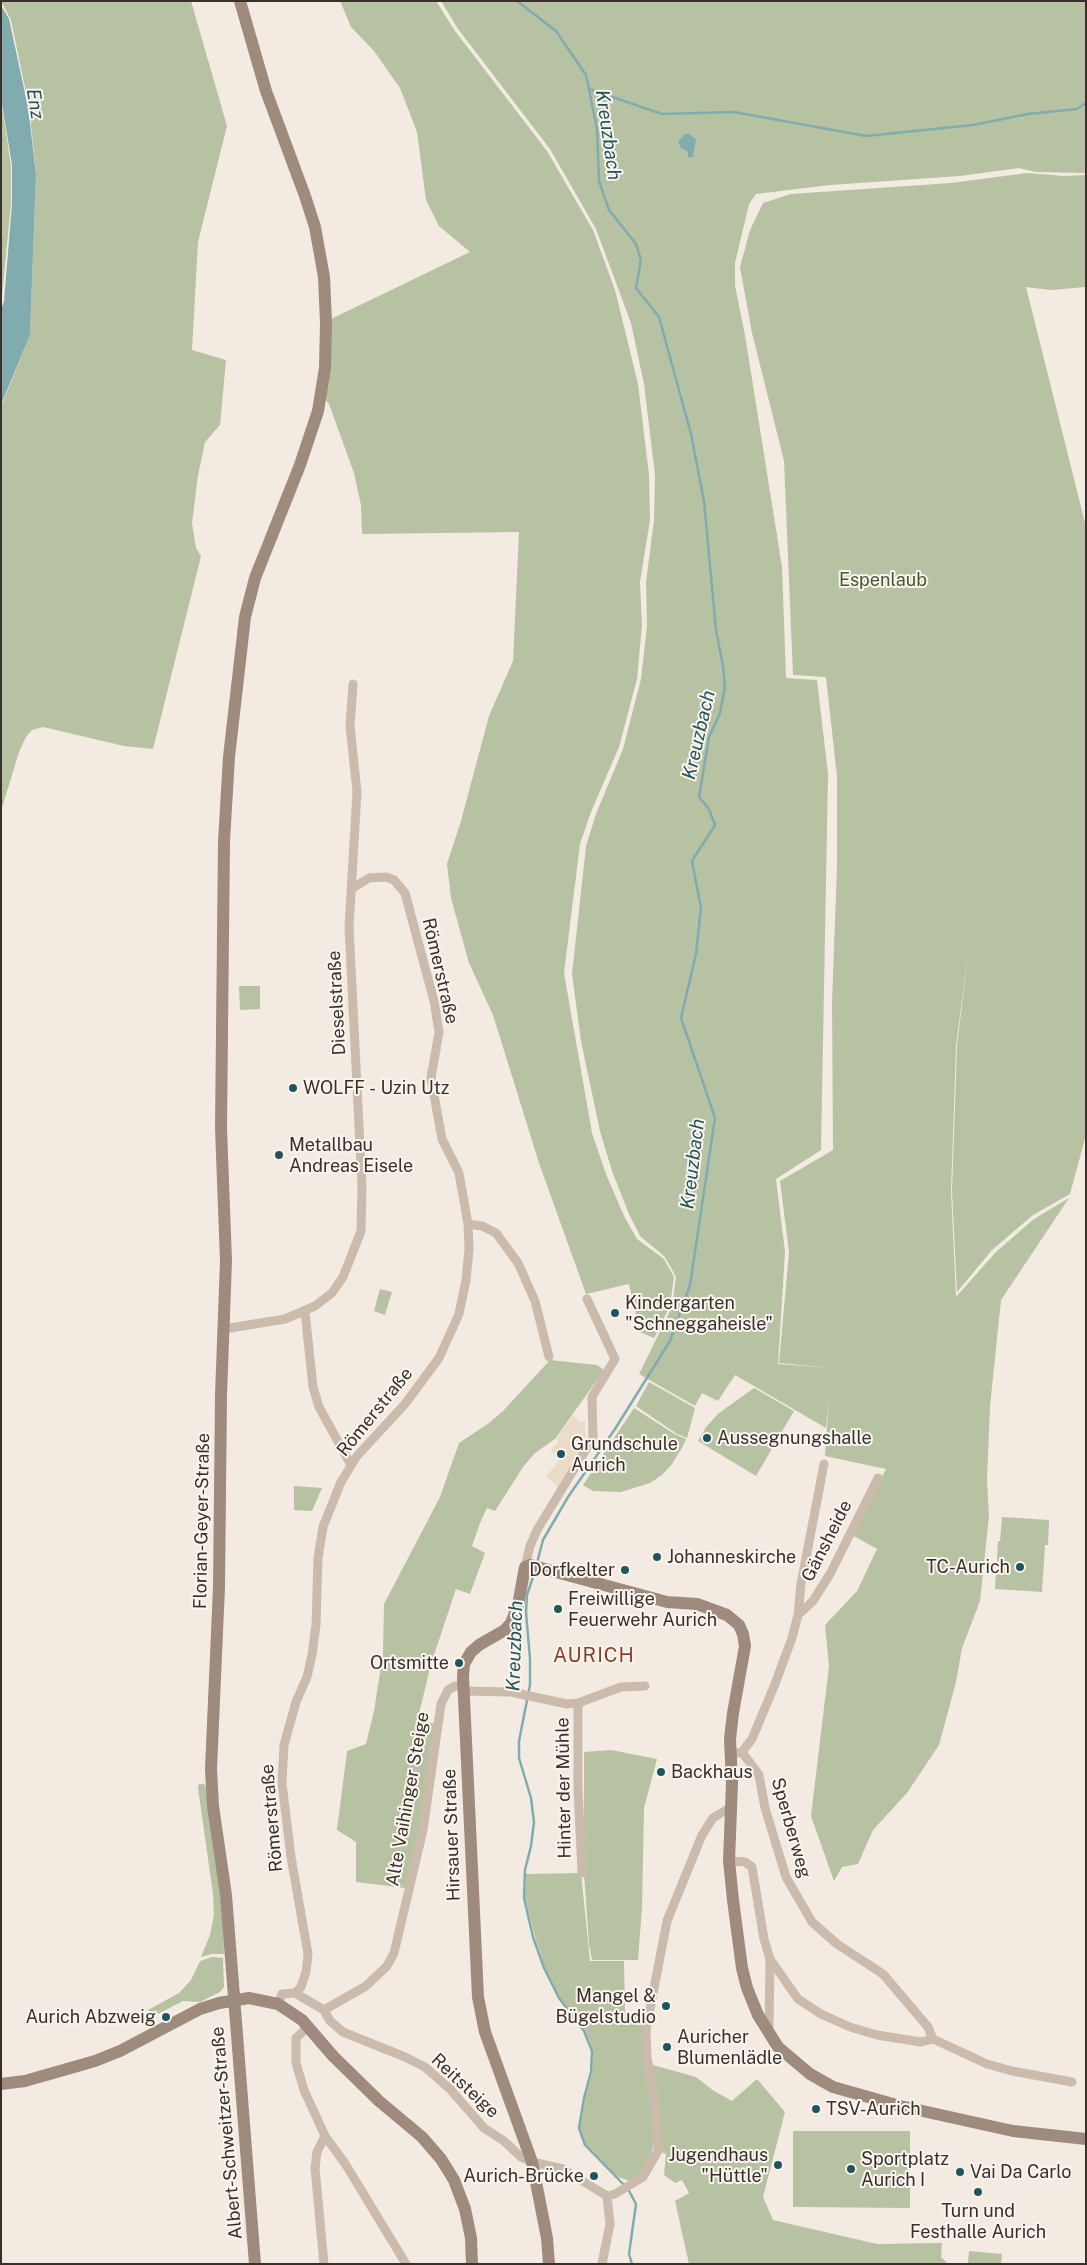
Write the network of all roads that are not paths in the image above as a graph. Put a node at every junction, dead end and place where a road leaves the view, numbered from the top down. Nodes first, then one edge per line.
1 (240, 1) edge
2 (353, 684) dead end
3 (353, 888) junction
4 (468, 1224) junction
5 (588, 1299) dead end
6 (305, 1312) junction
7 (224, 1329) junction
8 (549, 1357) dead end
9 (824, 1464) dead end
10 (351, 1465) junction
11 (878, 1478) dead end
12 (531, 1567) junction
13 (798, 1614) junction
14 (646, 1686) dead end
15 (463, 1688) junction
16 (578, 1703) junction
17 (737, 1753) junction
18 (731, 1807) junction
19 (729, 1861) junction
20 (582, 1873) dead end
21 (770, 1959) junction
22 (295, 1993) junction
23 (233, 1999) junction
24 (278, 2004) junction
25 (324, 2010) junction
26 (308, 2027) junction
27 (770, 2035) junction
28 (933, 2039) junction
29 (1072, 2082) dead end
30 (1, 2084) edge
31 (325, 2136) junction
32 (1086, 2139) edge
33 (532, 2162) junction
34 (611, 2196) junction
35 (255, 2264) edge
36 (324, 2264) edge
37 (406, 2264) edge
38 (472, 2264) edge
39 (549, 2264) edge
40 (602, 2264) edge

1 - 7 main road, Florian-Geyer-Straße
2 - 3 street, Dieselstraße
3 - 4 street, Römerstraße
3 - 6 street, Dieselstraße
4 - 8 street
4 - 10 street, Römerstraße
5 - 12 street
6 - 7 street, Dieselstraße
6 - 10 street
7 - 23 main road, Florian-Geyer-Straße
9 - 13 street
10 - 22 street, Römerstraße
11 - 13 street, Gänsheide
12 - 15 main road, Hirsauer Straße
12 - 17 main road
13 - 17 street
14 - 16 street
15 - 16 street
15 - 25 street, Alte Vaihinger Steige
15 - 33 main road, Hirsauer Straße
16 - 20 street, Hinter der Mühle
17 - 18 main road
17 - 28 street, Sperberweg
18 - 19 main road
18 - 34 street
19 - 21 street
19 - 27 main road
21 - 27 street
21 - 28 street
22 - 24 street
22 - 25 street
23 - 24 main road
23 - 30 main road
23 - 35 main road, Albert-Schweitzer-Straße
24 - 26 main road
25 - 33 street, Reitsteige
26 - 31 street
26 - 38 main road
27 - 32 main road
28 - 29 street
31 - 36 street
31 - 37 street
33 - 34 street
33 - 39 main road, Hirsauer Straße
34 - 40 street

